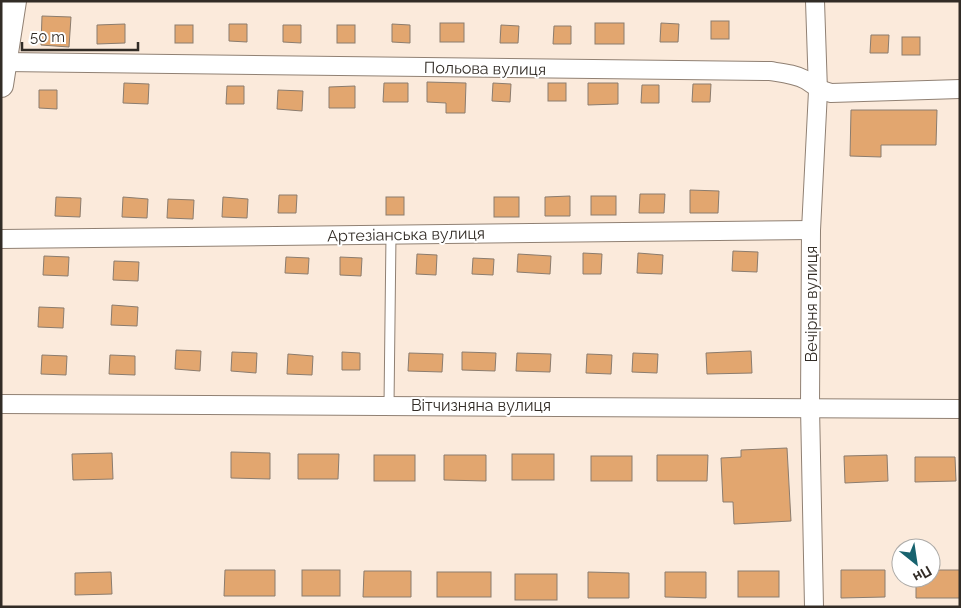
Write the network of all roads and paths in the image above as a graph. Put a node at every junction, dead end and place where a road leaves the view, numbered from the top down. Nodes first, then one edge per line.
1 (14, 1) edge
2 (815, 1) edge
3 (3, 73) edge
4 (960, 89) edge
5 (818, 91) junction
6 (811, 230) junction
7 (391, 235) junction
8 (1, 239) edge
9 (1, 404) edge
10 (390, 405) junction
11 (810, 407) junction
12 (960, 409) edge
13 (814, 607) edge

1 - 3 main road
2 - 5 street, Вечірня вулиця
3 - 5 street, Польова вулиця
4 - 5 street
5 - 6 street, Вечірня вулиця
6 - 7 street, Артезіанська вулиця
6 - 11 street, Вечірня вулиця
7 - 8 street, Артезіанська вулиця
7 - 10 lane
9 - 10 street, Вітчизняна вулиця
10 - 11 street, Вітчизняна вулиця
11 - 12 street, Вітчизняна вулиця
11 - 13 street, Вечірня вулиця

